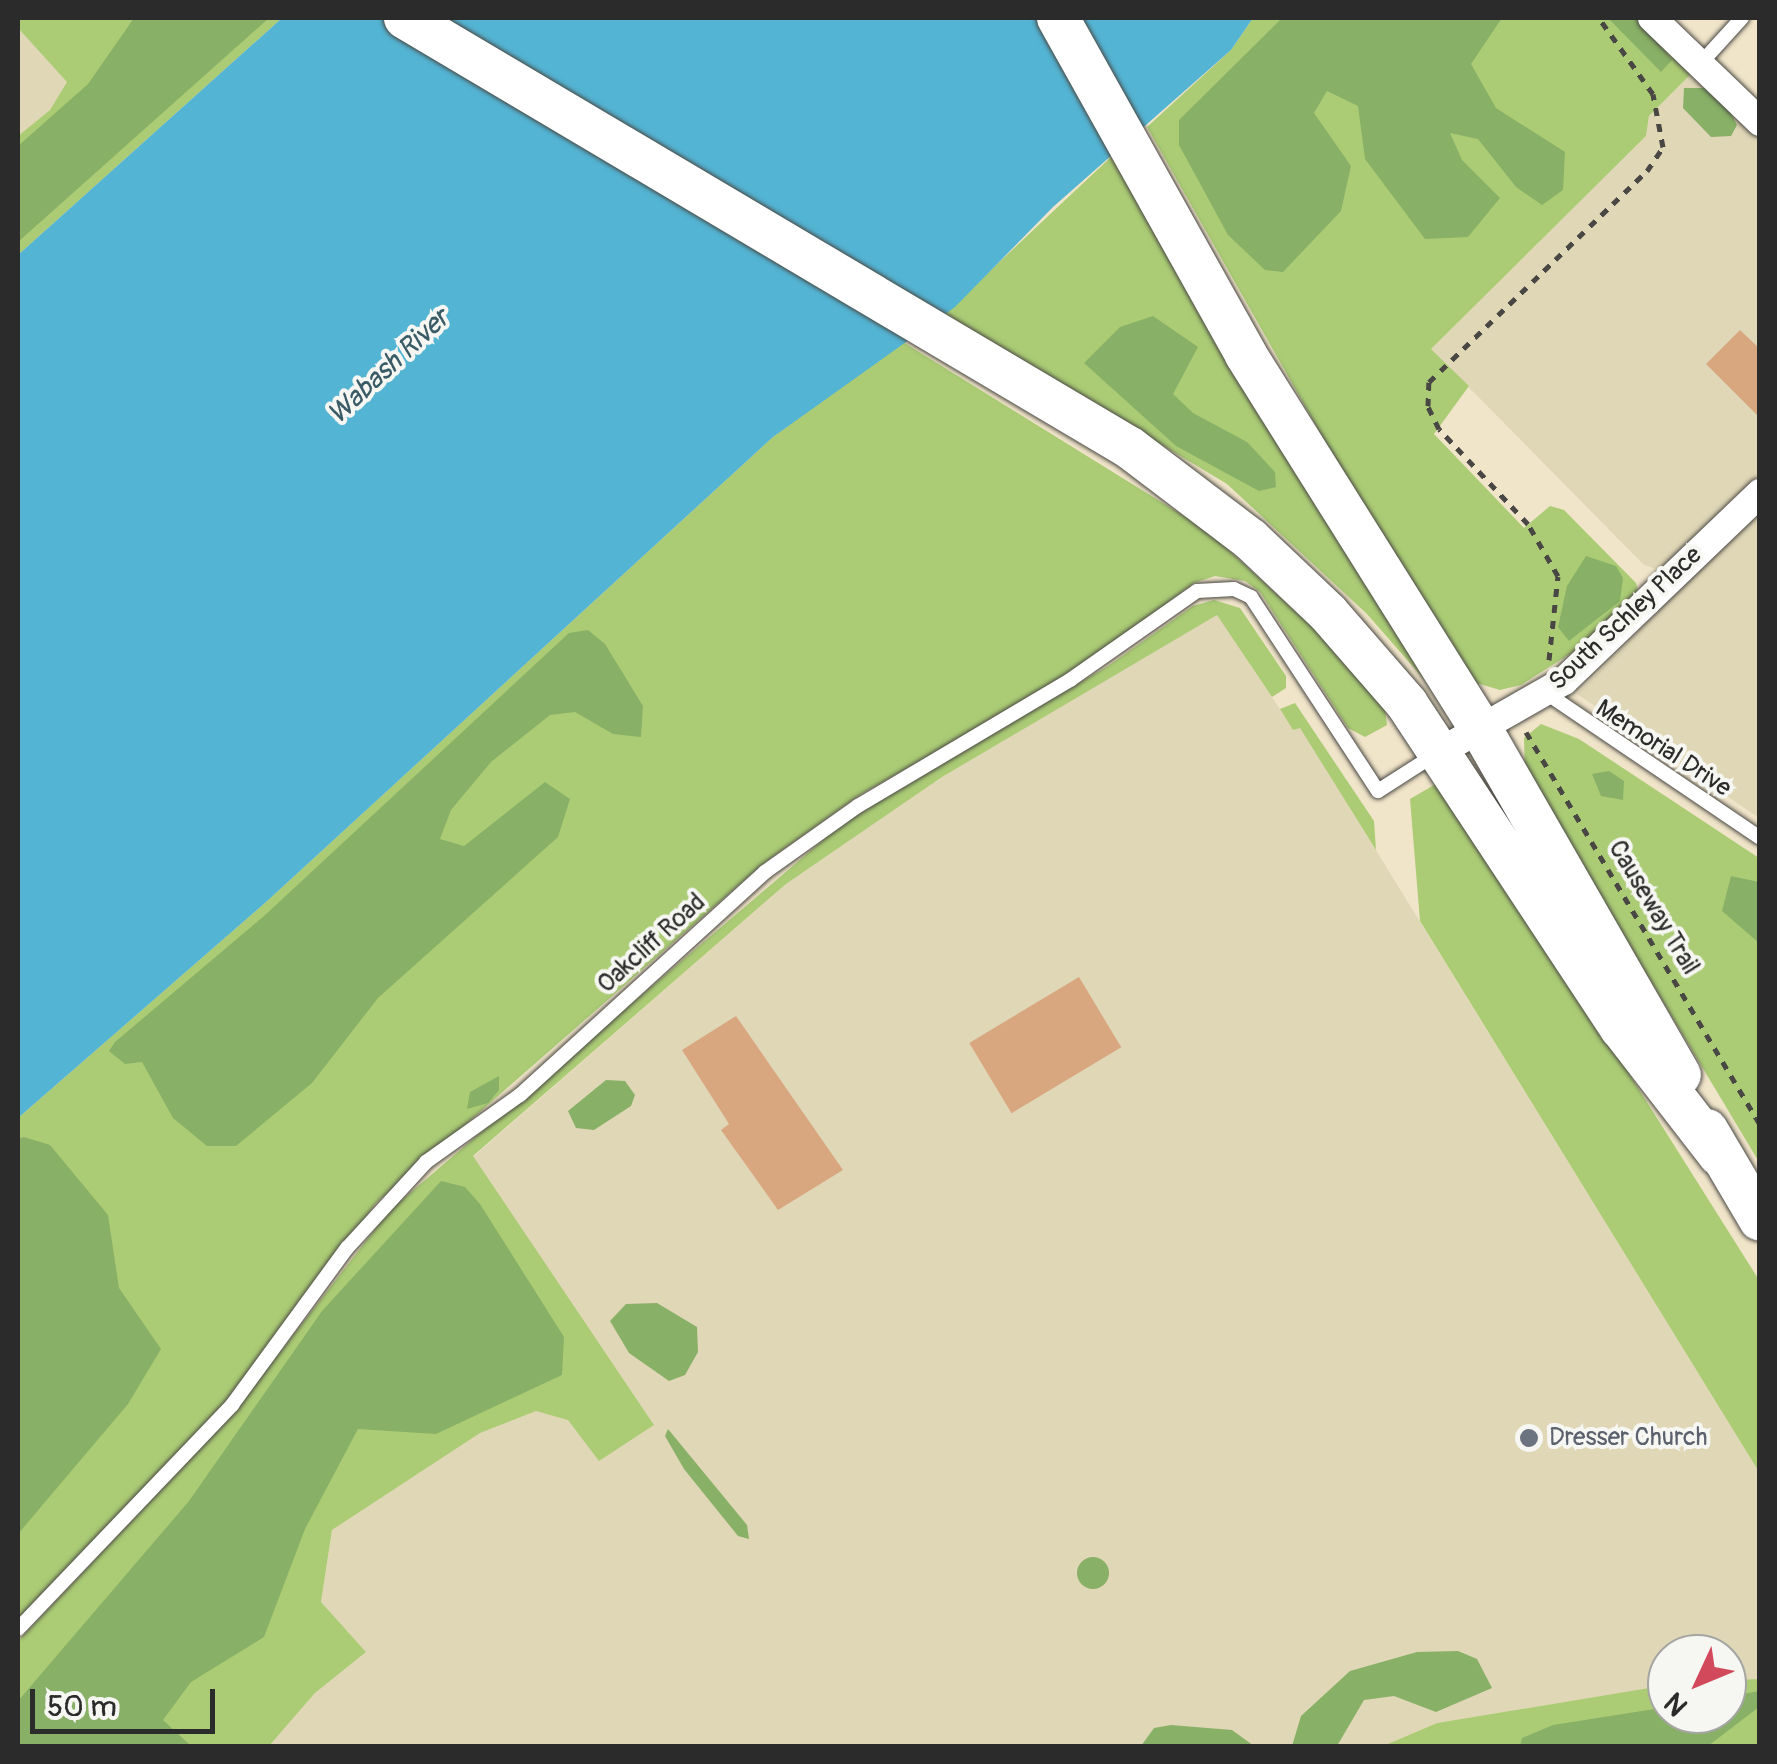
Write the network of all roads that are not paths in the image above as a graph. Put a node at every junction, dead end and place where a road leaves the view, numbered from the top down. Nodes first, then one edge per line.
1 (404, 18) edge
2 (1058, 18) edge
3 (1652, 18) edge
4 (1742, 18) edge
5 (1701, 63) junction
6 (1760, 122) edge
7 (1760, 493) edge
8 (1546, 693) junction
9 (1497, 720) junction
10 (1442, 750) junction
11 (1760, 838) edge
12 (1720, 1155) junction
13 (1760, 1220) edge
14 (18, 1629) edge

1 - 10 main road
2 - 9 main road
3 - 5 street
4 - 5 lane
5 - 6 street
7 - 8 street, South Schley Place
8 - 9 street, South Schley Place
8 - 11 lane, Memorial Drive
9 - 10 street, South Schley Place
9 - 12 main road
10 - 12 main road
10 - 14 lane, Oakcliff Road
12 - 13 main road

